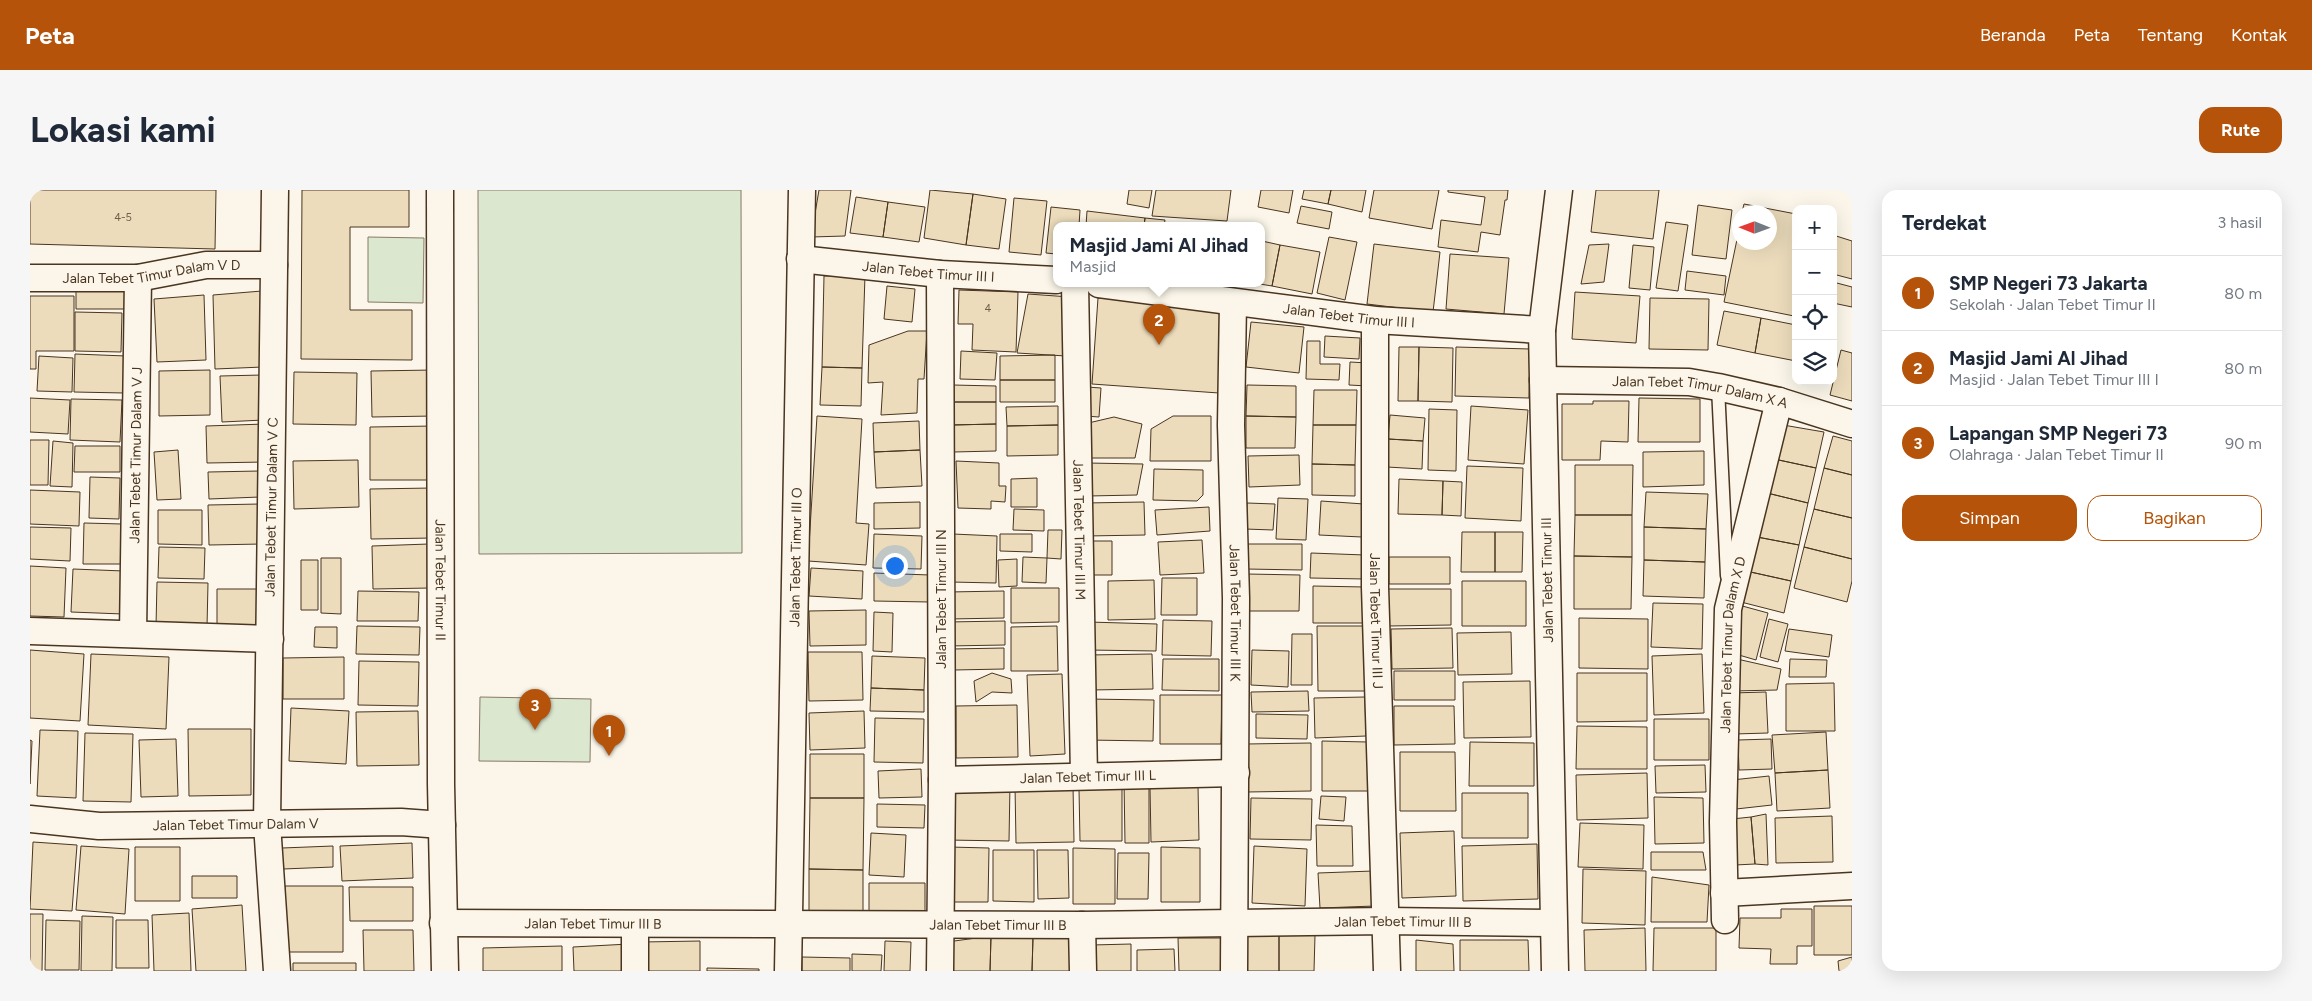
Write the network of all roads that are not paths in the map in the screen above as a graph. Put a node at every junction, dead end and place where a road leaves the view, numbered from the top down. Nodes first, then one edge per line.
1 (274, 190) edge
2 (440, 190) edge
3 (802, 190) edge
4 (1559, 190) edge
5 (800, 259) junction
6 (274, 265) junction
7 (940, 274) junction
8 (30, 278) edge
9 (138, 278) junction
10 (1053, 280) edge
11 (1075, 287) edge
12 (1120, 287) edge
13 (1233, 302) junction
14 (1375, 320) junction
15 (1542, 330) junction
16 (1543, 380) junction
17 (1718, 387) junction
18 (1779, 401) junction
19 (1852, 424) edge
20 (1728, 608) junction
21 (30, 631) edge
22 (133, 634) junction
23 (270, 639) junction
24 (1236, 773) junction
25 (1084, 776) junction
26 (942, 780) junction
27 (30, 819) edge
28 (267, 824) junction
29 (442, 825) junction
30 (1852, 886) edge
31 (1724, 893) junction
32 (1725, 920) dead end
33 (1386, 922) junction
34 (443, 923) junction
35 (1553, 923) junction
36 (1233, 924) junction
37 (635, 925) junction
38 (789, 925) junction
39 (939, 925) junction
40 (1082, 925) junction
41 (277, 971) edge
42 (445, 971) edge
43 (635, 971) edge
44 (788, 971) edge
45 (940, 971) edge
46 (1083, 971) edge
47 (1234, 971) edge
48 (1387, 971) edge
49 (1554, 971) edge

1 - 6 street, Jalan Tebet Timur Dalam V C
2 - 29 street, Jalan Tebet Timur II
3 - 5 street, Jalan Tebet Timur III O
4 - 15 street, Jalan Tebet Timur III
5 - 7 street, Jalan Tebet Timur III I
5 - 38 street, Jalan Tebet Timur III O
6 - 9 street, Jalan Tebet Timur Dalam V D
6 - 23 street, Jalan Tebet Timur Dalam V C
7 - 10 street, Jalan Tebet Timur III I
7 - 26 street, Jalan Tebet Timur III N
8 - 9 street, Jalan Tebet Timur Dalam V D
9 - 22 street, Jalan Tebet Timur Dalam V J
11 - 25 street, Jalan Tebet Timur III M
12 - 13 street, Jalan Tebet Timur III I
13 - 14 street, Jalan Tebet Timur III I
13 - 24 street, Jalan Tebet Timur III K
14 - 15 street, Jalan Tebet Timur III I
14 - 33 street, Jalan Tebet Timur III J
15 - 16 street, Jalan Tebet Timur III
16 - 17 street, Jalan Tebet Timur Dalam X A
16 - 35 street, Jalan Tebet Timur III
17 - 18 street, Jalan Tebet Timur Dalam X A
17 - 20 lane
18 - 19 street, Jalan Tebet Timur Dalam X A
18 - 20 street, Jalan Tebet Timur Dalam X D
20 - 31 street, Jalan Tebet Timur Dalam X D
21 - 22 street
22 - 23 street
23 - 28 street, Jalan Tebet Timur Dalam V C
24 - 25 street, Jalan Tebet Timur III L
24 - 36 street, Jalan Tebet Timur III K
25 - 26 street, Jalan Tebet Timur III L
26 - 39 street, Jalan Tebet Timur III N
27 - 28 street, Jalan Tebet Timur Dalam V
28 - 29 street, Jalan Tebet Timur Dalam V
28 - 41 street, Jalan Tebet Timur Dalam V C
29 - 34 street, Jalan Tebet Timur II
30 - 31 street
31 - 32 street, Jalan Tebet Timur Dalam X D
33 - 35 street, Jalan Tebet Timur III B
33 - 36 street, Jalan Tebet Timur III B
33 - 48 street, Jalan Tebet Timur III J
34 - 37 street, Jalan Tebet Timur III B
34 - 42 street, Jalan Tebet Timur II
35 - 49 street, Jalan Tebet Timur III
36 - 40 street, Jalan Tebet Timur III B
36 - 47 street, Jalan Tebet Timur III K
37 - 38 street, Jalan Tebet Timur III B
37 - 43 street
38 - 39 street, Jalan Tebet Timur III B
38 - 44 street, Jalan Tebet Timur III O
39 - 40 street, Jalan Tebet Timur III B
39 - 45 street, Jalan Tebet Timur III N
40 - 46 street

